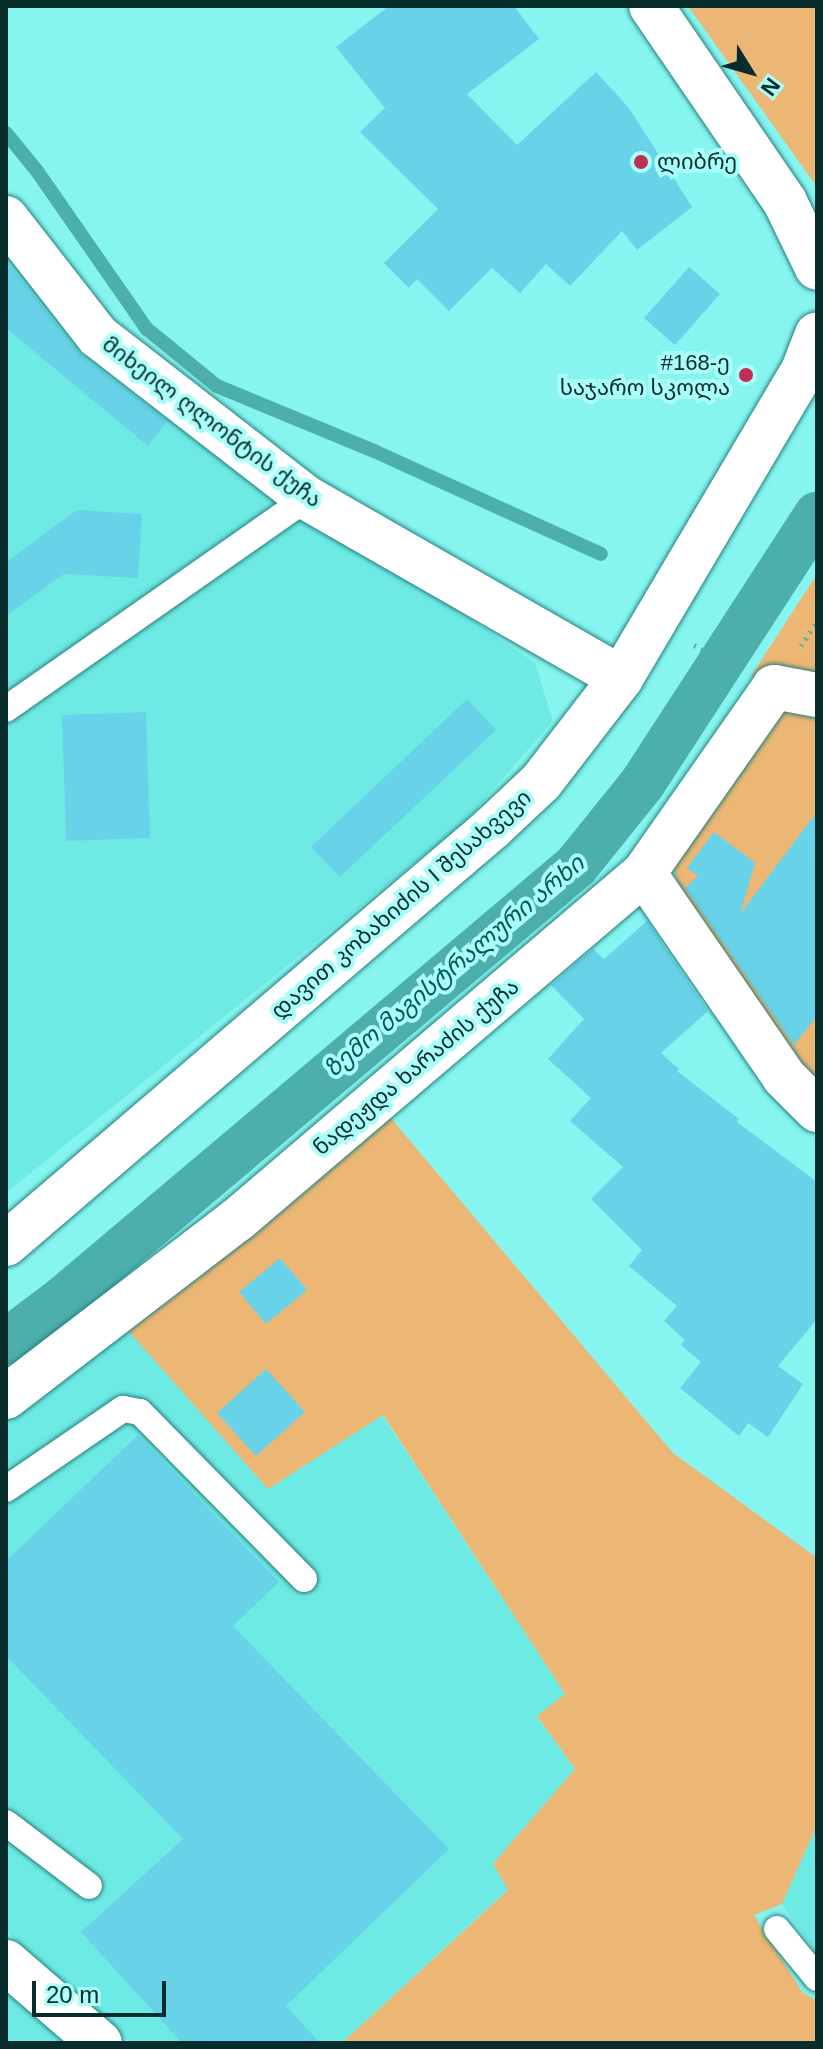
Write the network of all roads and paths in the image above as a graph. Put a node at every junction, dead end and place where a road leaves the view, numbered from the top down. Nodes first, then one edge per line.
1 (651, 6) edge
2 (6, 218) edge
3 (817, 268) edge
4 (817, 334) edge
5 (307, 498) junction
6 (699, 647) dead end
7 (621, 678) junction
8 (756, 678) junction
9 (817, 695) edge
10 (6, 709) edge
11 (644, 873) junction
12 (817, 1110) edge
13 (6, 1244) edge
14 (6, 1397) edge
15 (6, 1489) edge
16 (304, 1579) dead end
17 (6, 1823) edge
18 (89, 1886) dead end
19 (777, 1929) dead end
20 (6, 1962) edge
21 (817, 1978) edge
22 (100, 2043) edge

1 - 3 street
2 - 5 street, მიხეილ ღლონტის ქუჩა
4 - 7 street, დავით კობახიძის I შესახვევი
5 - 7 street, მიხეილ ღლონტის ქუჩა
5 - 10 lane
6 - 8 path
7 - 13 street, დავით კობახიძის I შესახვევი
8 - 9 street
8 - 11 street, ნადეჟდა ხარაძის ქუჩა
11 - 12 street
11 - 14 street, ნადეჟდა ხარაძის ქუჩა
15 - 16 lane
17 - 18 lane
19 - 21 lane
20 - 22 street

